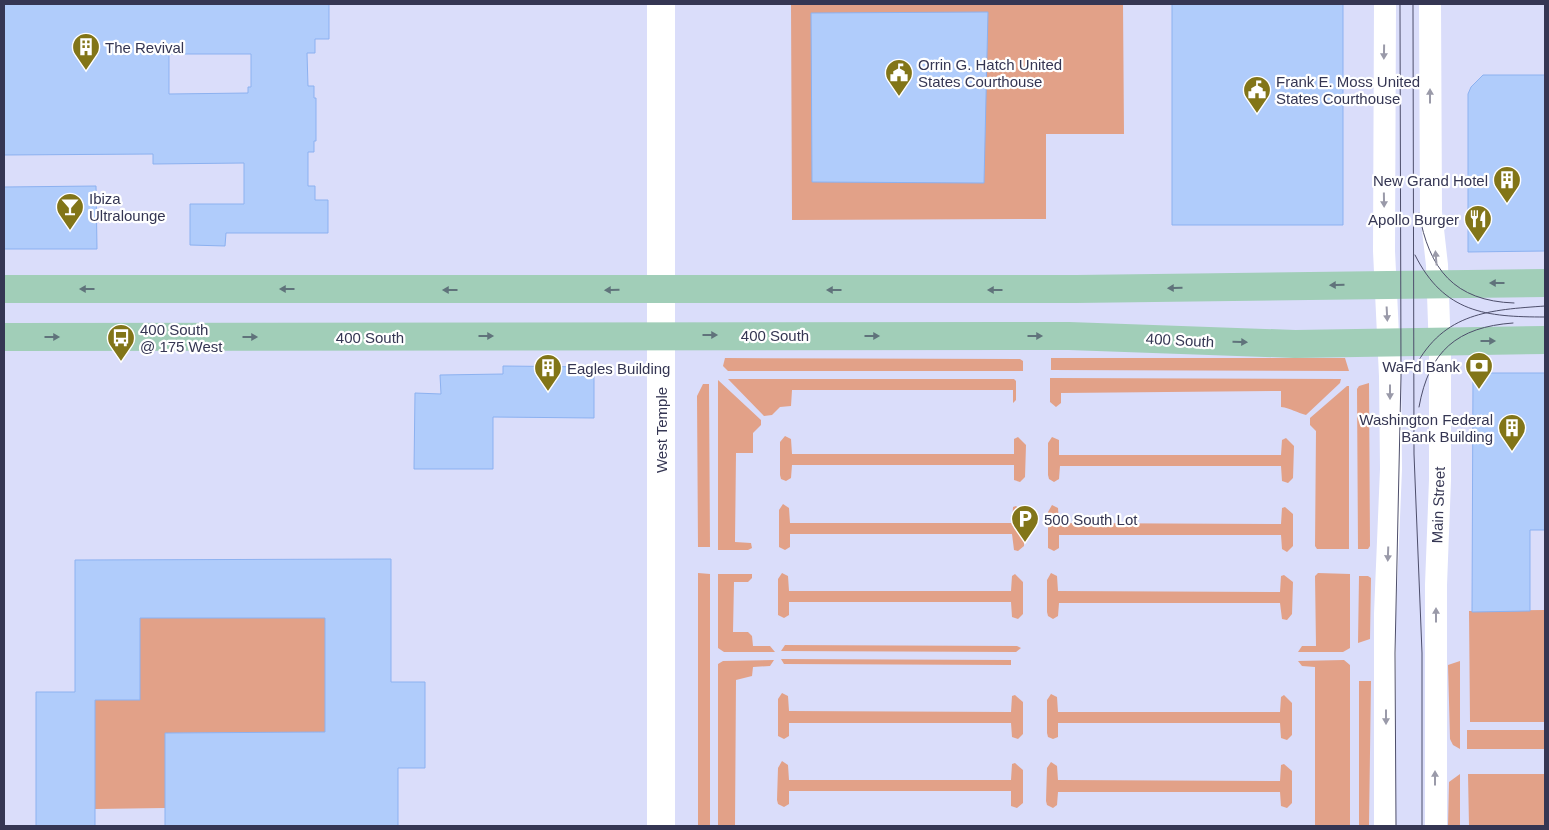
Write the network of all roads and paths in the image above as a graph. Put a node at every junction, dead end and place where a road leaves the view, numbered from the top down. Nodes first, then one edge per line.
1 (661, 4) edge
2 (1385, 4) edge
3 (1430, 4) edge
4 (1545, 283) edge
5 (1386, 284) junction
6 (1438, 284) junction
7 (4, 289) edge
8 (661, 289) junction
9 (661, 336) junction
10 (4, 337) edge
11 (1545, 340) edge
12 (1440, 342) junction
13 (1389, 343) junction
14 (662, 826) edge
15 (1385, 826) edge
16 (1436, 826) edge

1 - 8 main road, West Temple
2 -> 5 street
6 -> 3 street, Main Street
4 -> 6 main road
5 - 6 main road
5 -> 8 main road
5 -> 13 street
6 - 12 street, Main Street
8 -> 7 main road
8 - 9 main road, West Temple
10 -> 9 main road, 400 South
9 -> 13 main road, 400 South
9 - 14 main road, West Temple
12 -> 11 main road, 400 South
12 - 13 main road, 400 South
16 -> 12 street, Main Street
13 -> 15 street

